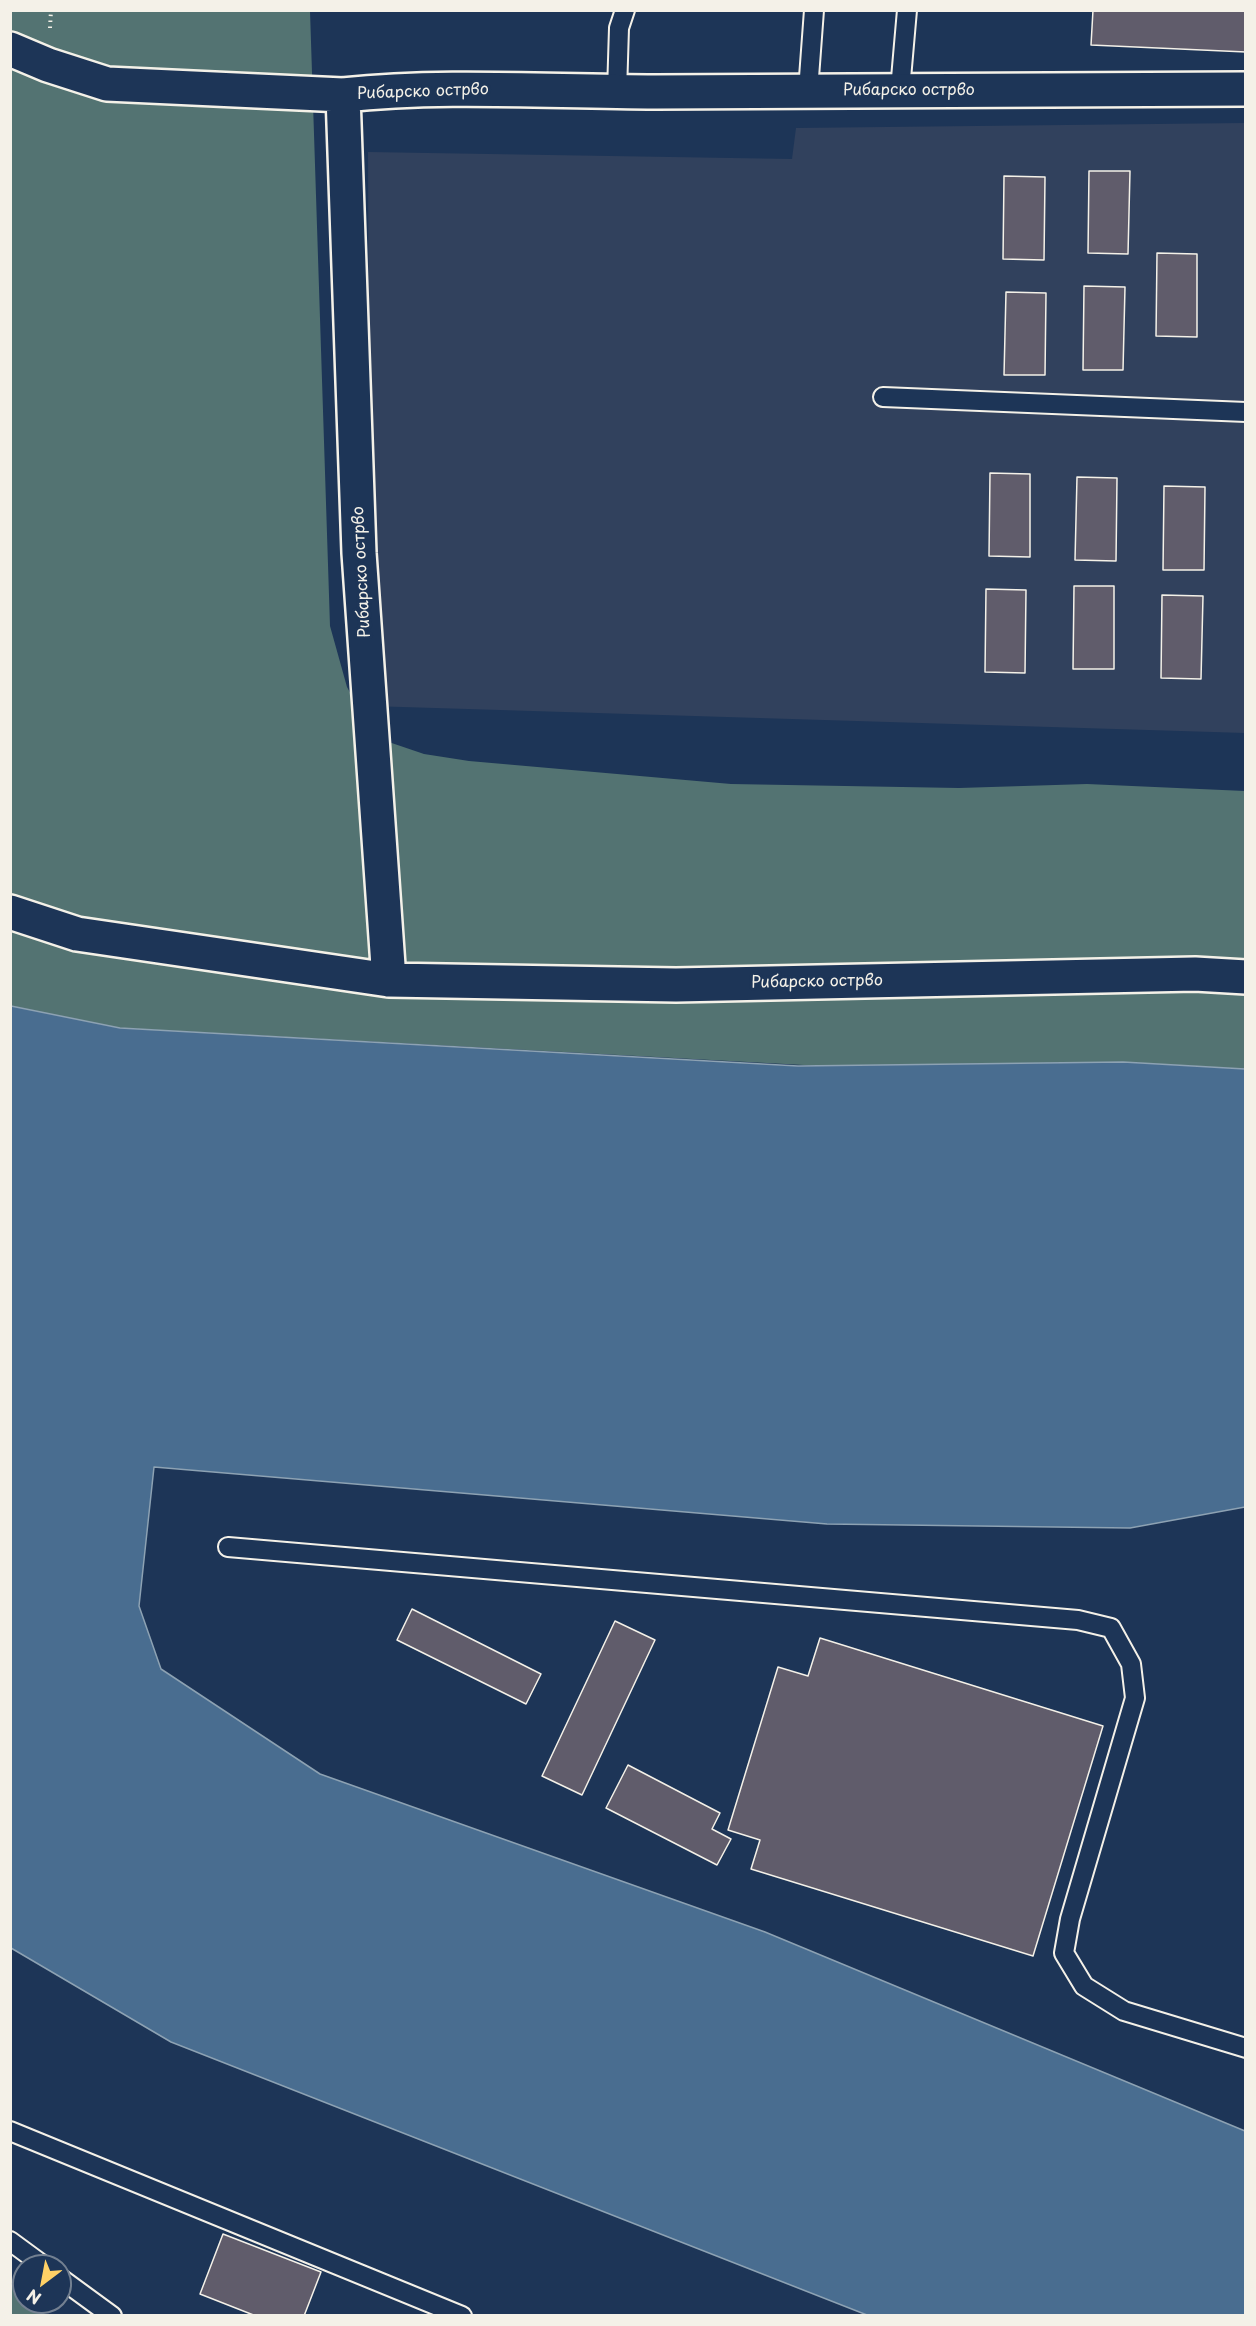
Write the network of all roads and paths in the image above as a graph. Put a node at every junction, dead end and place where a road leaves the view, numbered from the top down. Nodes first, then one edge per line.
1 (625, 10) edge
2 (814, 10) edge
3 (908, 10) edge
4 (10, 50) edge
5 (1245, 89) edge
6 (900, 90) junction
7 (808, 91) junction
8 (617, 92) junction
9 (343, 95) junction
10 (883, 397) dead end
11 (1245, 412) edge
12 (10, 912) edge
13 (1245, 977) edge
14 (389, 980) junction
15 (228, 1547) dead end
16 (1245, 2048) edge
17 (10, 2131) edge
18 (10, 2241) edge
19 (28, 2254) edge
20 (72, 2287) edge
21 (112, 2316) edge
22 (462, 2316) edge

1 - 8 lane
2 - 7 lane
3 - 6 lane
4 - 9 street
5 - 6 street, Рибарско острво
6 - 7 street, Рибарско острво
7 - 8 street, Рибарско острво
8 - 9 street, Рибарско острво
9 - 14 street, Рибарско острво
10 - 11 lane
12 - 14 street, Рибарско острво
13 - 14 street, Рибарско острво
15 - 16 lane
17 - 22 lane
18 - 19 lane
20 - 21 lane

